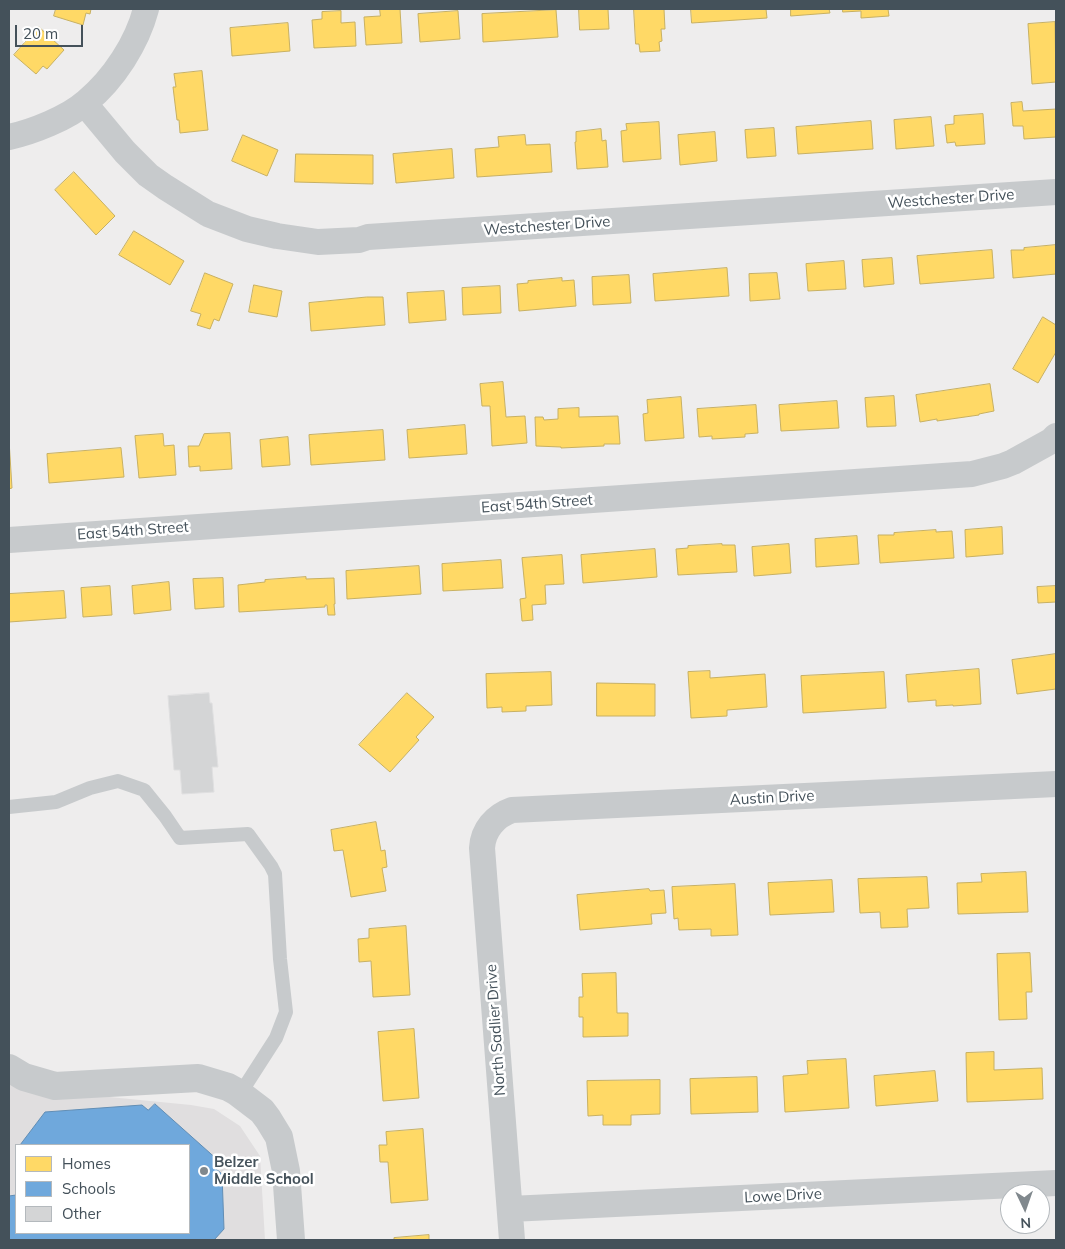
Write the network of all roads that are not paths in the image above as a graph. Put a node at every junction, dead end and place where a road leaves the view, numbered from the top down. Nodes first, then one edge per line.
1 (146, 9) edge
2 (85, 104) junction
3 (9, 137) edge
4 (1056, 192) edge
5 (1056, 436) edge
6 (9, 540) edge
7 (1056, 784) edge
8 (9, 807) edge
9 (491, 823) joint
10 (9, 1068) edge
11 (240, 1094) junction
12 (1056, 1183) edge
13 (510, 1209) junction
14 (290, 1240) edge
15 (512, 1240) edge

1 - 2 street
2 - 3 street
2 - 4 street, Westchester Drive
5 - 6 street, East 54th Street
7 - 9 street, Austin Drive
8 - 11 lane
9 - 13 street, North Sadlier Drive
10 - 11 street
11 - 14 street
12 - 13 street, Lowe Drive
13 - 15 street, North Sadlier Drive

